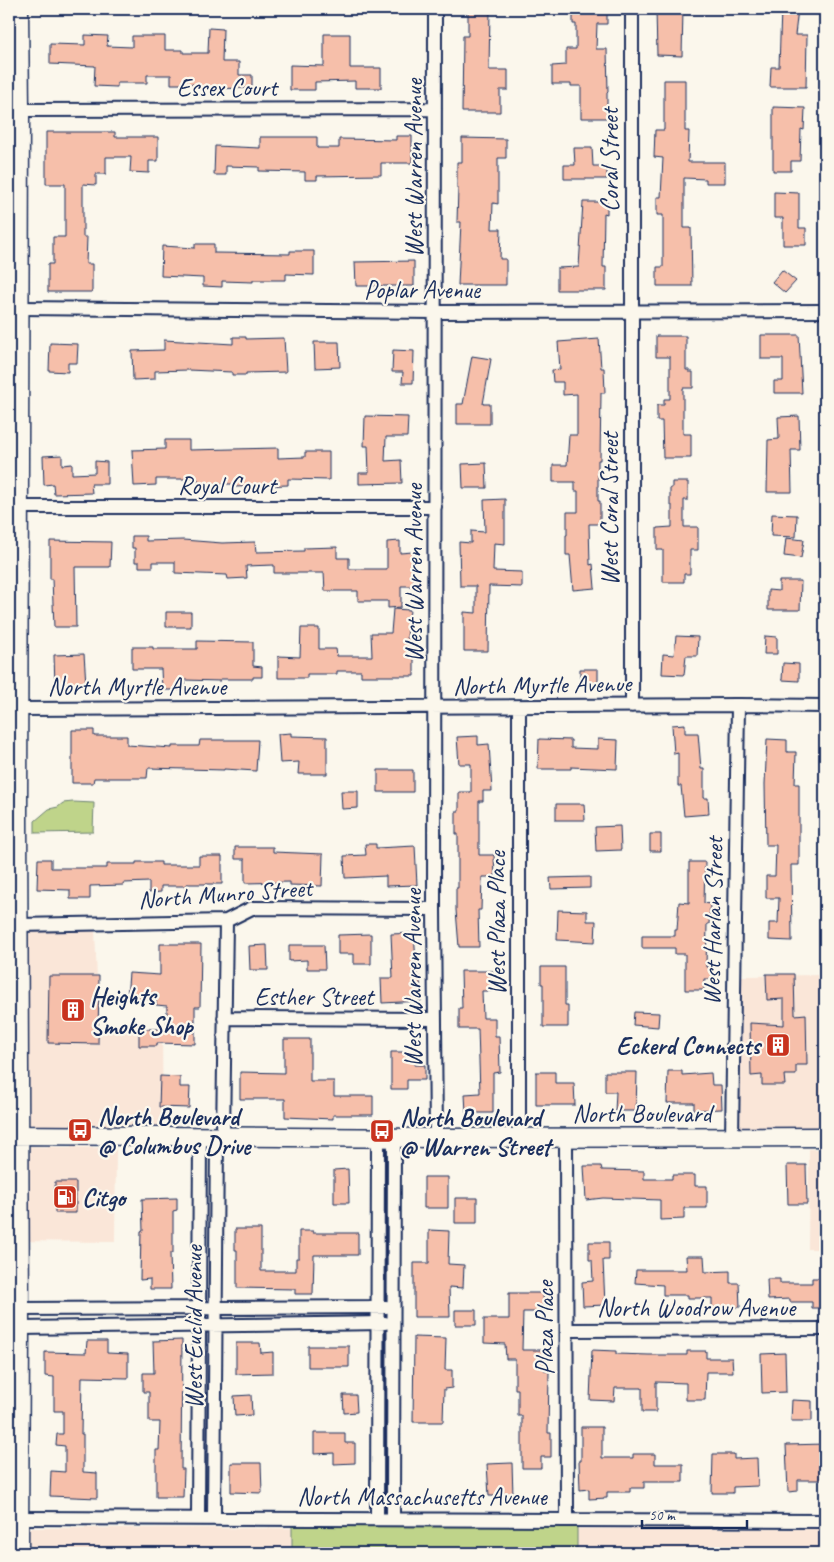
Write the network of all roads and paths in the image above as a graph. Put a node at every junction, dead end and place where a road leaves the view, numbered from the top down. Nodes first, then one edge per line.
1 (435, 9) edge
2 (632, 9) edge
3 (17, 12) edge
4 (435, 109) junction
5 (20, 110) junction
6 (19, 308) junction
7 (825, 311) edge
8 (435, 312) junction
9 (632, 312) junction
10 (14, 429) edge
11 (19, 507) junction
12 (435, 507) junction
13 (738, 705) junction
14 (632, 706) junction
15 (825, 706) edge
16 (519, 707) junction
17 (435, 708) junction
18 (19, 709) junction
19 (14, 815) edge
20 (14, 860) edge
21 (434, 909) junction
22 (226, 921) junction
23 (19, 925) junction
24 (224, 1018) junction
25 (435, 1019) junction
26 (14, 1135) edge
27 (213, 1136) junction
28 (825, 1137) edge
29 (386, 1138) junction
30 (436, 1138) junction
31 (519, 1138) junction
32 (566, 1138) junction
33 (732, 1138) junction
34 (394, 1306) junction
35 (378, 1307) junction
36 (20, 1309) junction
37 (200, 1309) junction
38 (216, 1309) junction
39 (378, 1323) junction
40 (393, 1323) junction
41 (199, 1326) junction
42 (216, 1326) junction
43 (20, 1328) junction
44 (825, 1329) edge
45 (567, 1330) junction
46 (19, 1518) junction
47 (198, 1518) junction
48 (214, 1518) junction
49 (377, 1519) junction
50 (393, 1519) junction
51 (567, 1519) junction
52 (825, 1521) edge
53 (19, 1553) edge

1 - 4 street, West Warren Avenue
2 - 9 street, Coral Street
3 - 5 main road
4 - 5 street, Essex Court
4 - 8 street, West Warren Avenue
5 - 6 main road
6 - 8 street, Poplar Avenue
6 - 10 main road
7 - 9 street, Poplar Avenue
8 - 9 street, Poplar Avenue
8 - 12 street, West Warren Avenue
9 - 14 street, West Coral Street
10 - 11 main road
11 - 12 street, Royal Court
11 - 18 main road
12 - 17 street, West Warren Avenue
13 - 14 street, North Myrtle Avenue
13 - 15 street, North Myrtle Avenue
13 - 33 street, West Harlan Street
14 - 16 street, North Myrtle Avenue
16 - 17 street, North Myrtle Avenue
16 - 31 street, West Plaza Place
17 - 18 street, North Myrtle Avenue
17 - 21 street, West Warren Avenue
18 - 19 main road
19 - 20 main road
20 - 23 main road
21 - 22 street, North Munro Street
21 - 25 street, West Warren Avenue
22 - 23 street, North Munro Street
22 - 24 street, West Euclid Avenue
23 - 26 main road
24 - 25 street, Esther Street
24 - 27 street, West Euclid Avenue
25 - 30 street, West Warren Avenue
26 - 27 main road, North Boulevard
26 - 36 main road
27 - 29 main road, North Boulevard
27 - 37 street, West Euclid Avenue
27 - 38 street, West Euclid Avenue
28 - 33 main road, North Boulevard
29 - 30 main road, North Boulevard
29 - 34 street
29 - 35 street
30 - 31 main road, North Boulevard
31 - 32 main road, North Boulevard
32 - 33 main road, North Boulevard
32 - 45 street, Plaza Place
34 - 35 street
34 - 40 street
35 - 38 street
35 - 39 street
36 - 37 street
36 - 43 main road
37 - 38 street
37 - 41 street, West Euclid Avenue
38 - 42 street, West Euclid Avenue
39 - 40 street
39 - 42 street
39 - 49 street
40 - 50 street
41 - 42 street
41 - 43 street
41 - 47 street, West Euclid Avenue
42 - 48 street, West Euclid Avenue
43 - 46 main road
44 - 45 street, North Woodrow Avenue
45 - 51 street, Plaza Place
46 - 47 street, North Massachusetts Avenue
46 - 53 main road
47 - 48 street, North Massachusetts Avenue
48 - 49 street, North Massachusetts Avenue
49 - 50 street, North Massachusetts Avenue
50 - 51 street, North Massachusetts Avenue
51 - 52 street, North Massachusetts Avenue

